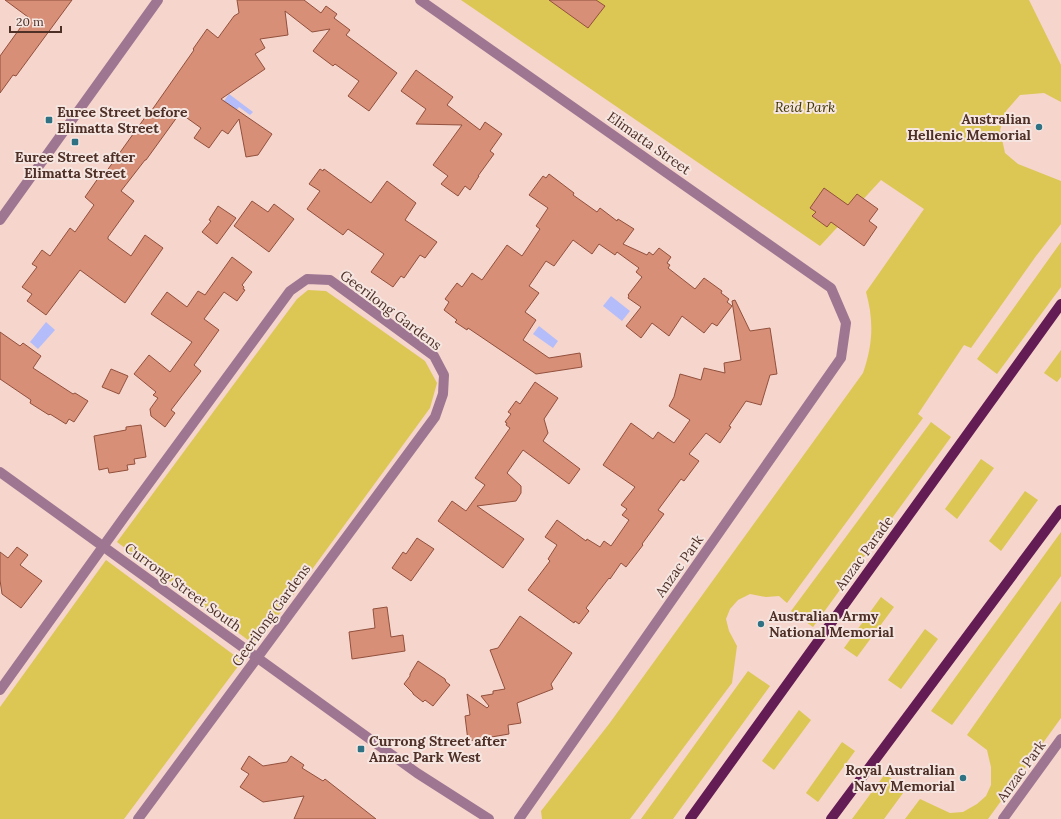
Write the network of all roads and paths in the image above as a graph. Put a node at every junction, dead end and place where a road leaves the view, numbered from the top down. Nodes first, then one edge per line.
1 (158, 0) edge
2 (420, 0) edge
3 (0, 220) edge
4 (1061, 304) edge
5 (846, 323) joint
6 (0, 472) edge
7 (1061, 510) edge
8 (103, 546) junction
9 (257, 657) junction
10 (0, 690) edge
11 (1061, 740) edge
12 (138, 819) edge
13 (489, 819) edge
14 (519, 819) edge
15 (690, 819) edge
16 (831, 819) edge
17 (1003, 819) edge

1 - 3 street
2 - 5 street, Elimatta Street
4 - 15 main road, Anzac Parade
5 - 14 street, Anzac Park
6 - 8 street, Currong Street South
7 - 16 main road
8 - 9 street, Currong Street South
8 - 9 street, Geerilong Gardens
8 - 10 street, Geerilong Gardens
9 - 12 street, Geerilong Gardens
9 - 13 street, Currong Street South
11 - 17 street, Anzac Park

